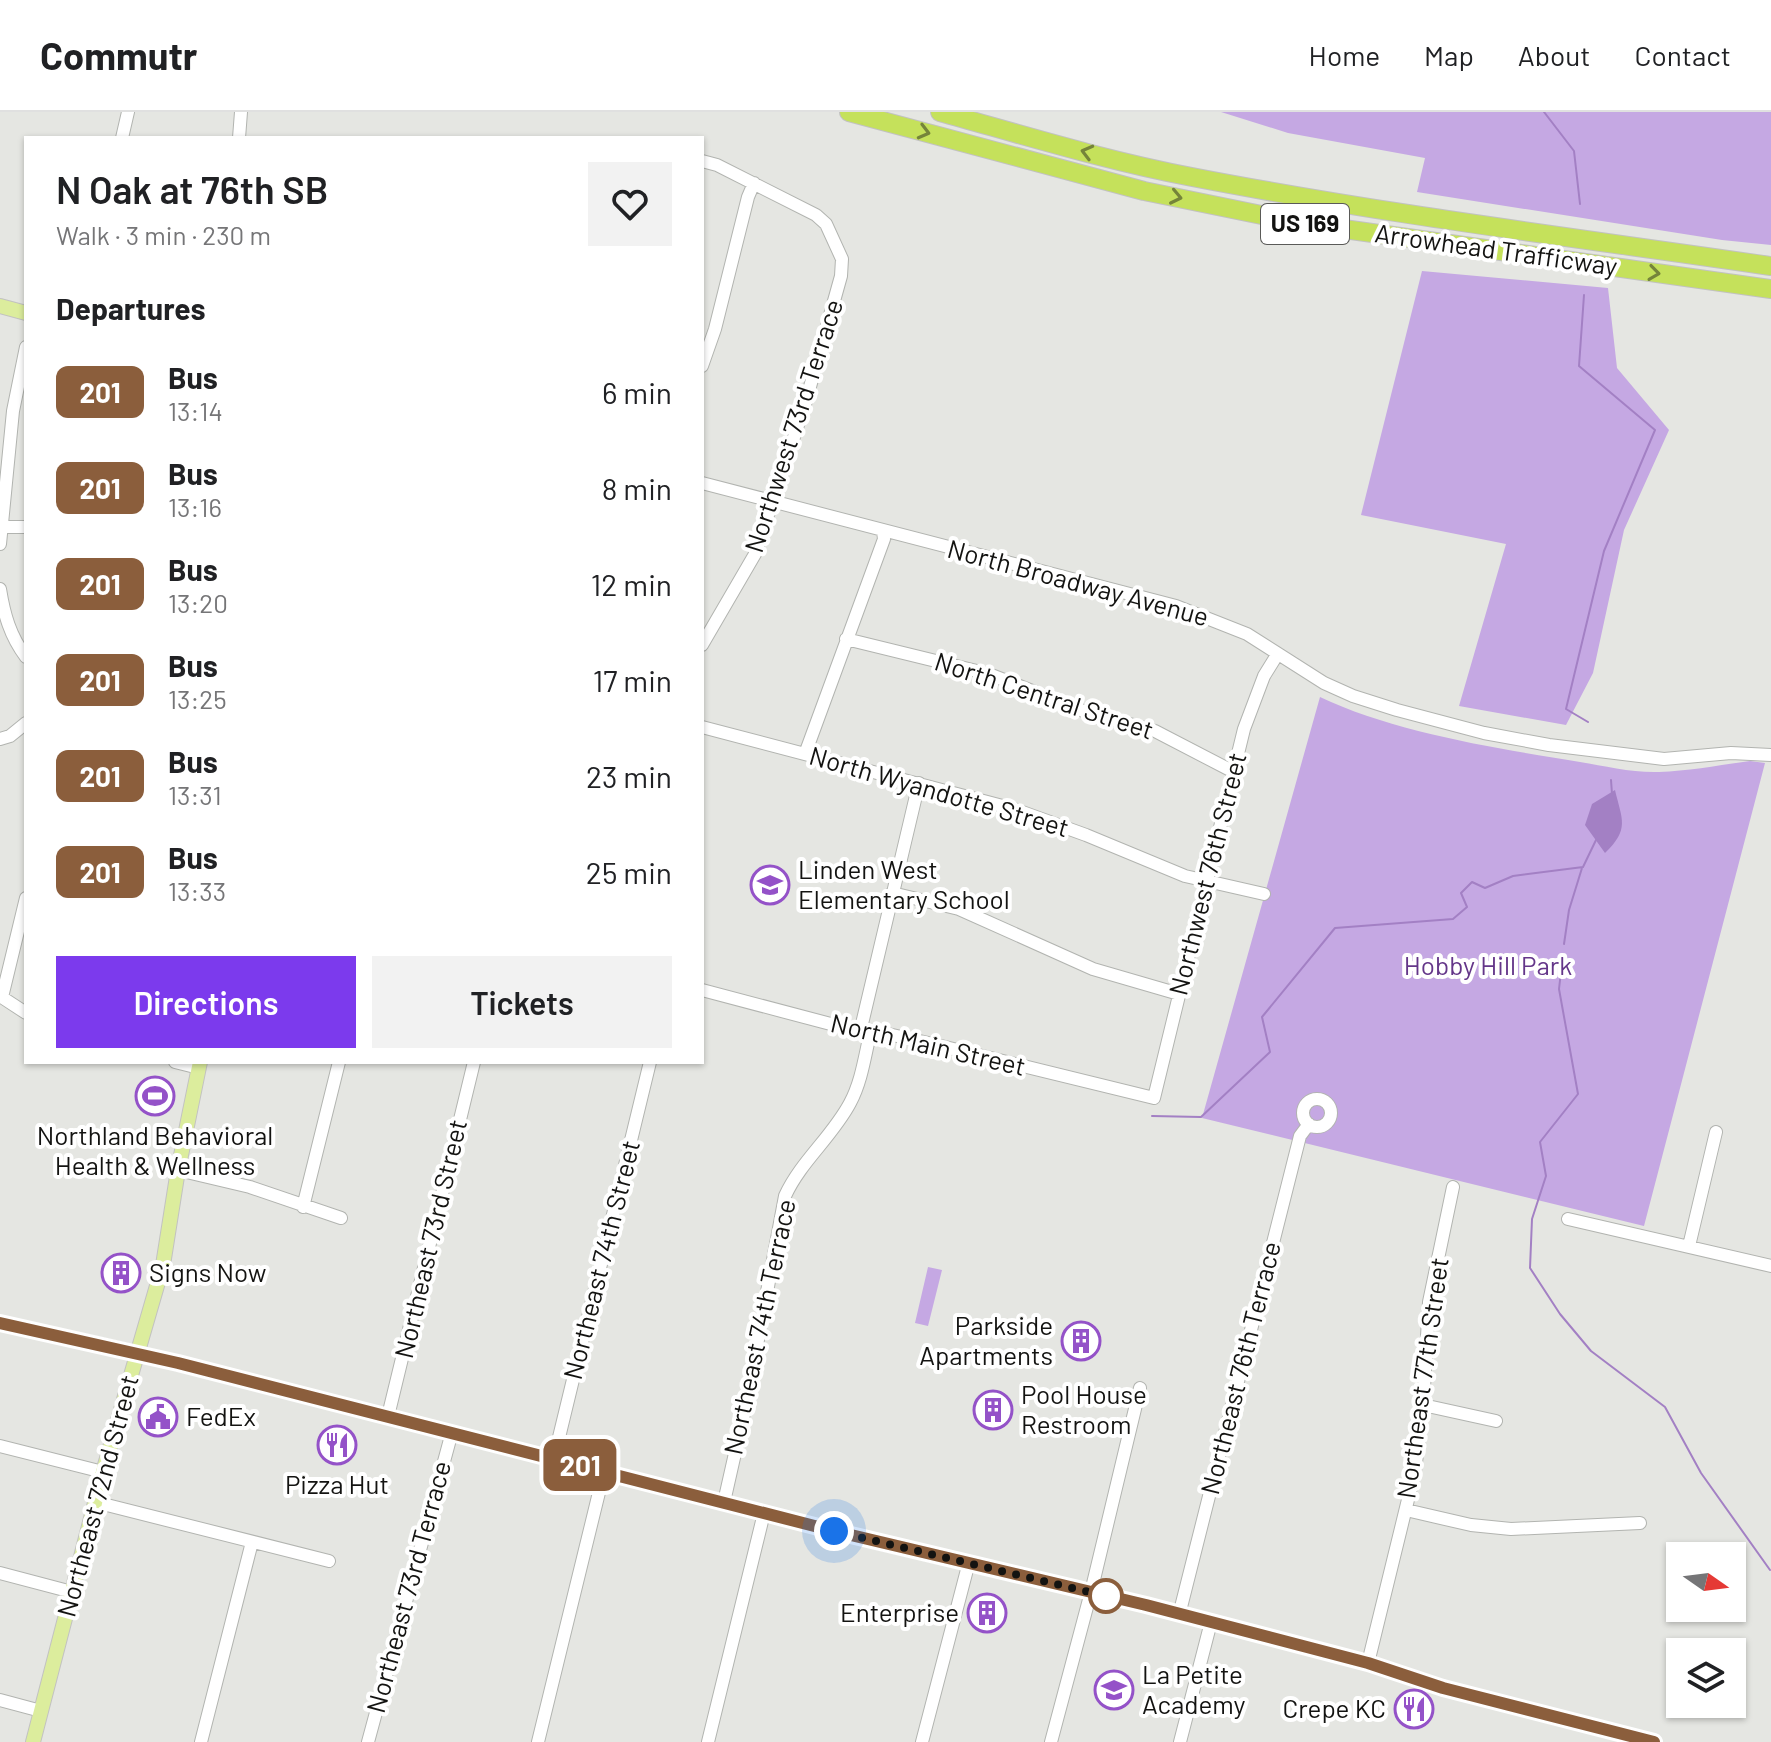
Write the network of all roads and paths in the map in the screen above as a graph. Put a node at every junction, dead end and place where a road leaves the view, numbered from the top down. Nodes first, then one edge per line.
1 (128, 112) edge
2 (241, 112) edge
3 (849, 112) edge
4 (940, 112) edge
5 (122, 136) edge
6 (239, 136) edge
7 (704, 162) edge
8 (754, 183) junction
9 (1771, 266) edge
10 (1771, 289) edge
11 (0, 306) edge
12 (24, 312) edge
13 (24, 353) edge
14 (704, 360) edge
15 (6, 410) edge
16 (704, 484) edge
17 (774, 502) junction
18 (1, 527) edge
19 (24, 527) edge
20 (883, 531) junction
21 (0, 544) edge
22 (0, 589) edge
23 (846, 639) junction
24 (704, 642) edge
25 (24, 654) edge
26 (1277, 655) junction
27 (24, 725) edge
28 (704, 728) edge
29 (0, 739) edge
30 (805, 754) junction
31 (1771, 755) edge
32 (1234, 772) junction
33 (919, 783) junction
34 (1208, 879) junction
35 (892, 893) junction
36 (1264, 894) dead end
37 (24, 906) edge
38 (704, 991) edge
39 (1179, 994) junction
40 (1, 997) edge
41 (24, 1012) edge
42 (866, 1029) junction
43 (339, 1064) edge
44 (474, 1064) edge
45 (650, 1064) edge
46 (200, 1065) edge
47 (1154, 1098) joint
48 (1309, 1124) dead end
49 (1716, 1132) dead end
50 (178, 1170) junction
51 (1453, 1187) dead end
52 (303, 1207) junction
53 (341, 1218) dead end
54 (1568, 1219) dead end
55 (1689, 1246) junction
56 (1771, 1266) edge
57 (0, 1323) edge
58 (137, 1353) junction
59 (1140, 1388) dead end
60 (1423, 1405) junction
61 (388, 1416) junction
62 (1496, 1421) dead end
63 (452, 1432) junction
64 (0, 1446) edge
65 (554, 1458) junction
66 (103, 1472) junction
67 (604, 1472) junction
68 (95, 1502) junction
69 (724, 1502) junction
70 (1406, 1510) junction
71 (764, 1513) junction
72 (1640, 1523) dead end
73 (252, 1542) junction
74 (329, 1561) dead end
75 (969, 1562) junction
76 (0, 1573) edge
77 (72, 1592) junction
78 (1091, 1592) junction
79 (1179, 1615) junction
80 (1211, 1622) junction
81 (1368, 1663) junction
82 (0, 1700) edge
83 (41, 1711) junction
84 (33, 1742) edge
85 (201, 1742) edge
86 (368, 1742) edge
87 (538, 1742) edge
88 (708, 1742) edge
89 (922, 1742) edge
90 (1051, 1742) edge
91 (1180, 1742) edge
92 (1654, 1742) edge

1 - 5 street
2 - 6 street
3 -> 10 highway, Arrowhead Trafficway / US 169
9 -> 4 highway, Arrowhead Trafficway / US 169
7 - 8 street
8 - 14 street
8 - 17 street, Northwest 73rd Terrace
11 - 12 main road
13 - 15 street
15 - 18 street
16 - 17 street, North Broadway Avenue
17 - 20 street, North Broadway Avenue
17 - 24 street, Northwest 73rd Terrace
18 - 19 street
18 - 21 street
20 - 23 street
20 - 26 street, North Broadway Avenue
22 - 25 street
23 - 30 street
23 - 32 street, North Central Street
26 - 31 street, North Broadway Avenue
26 - 32 street, Northwest 76th Street
27 - 29 street
28 - 30 street, North Wyandotte Street
30 - 33 street, North Wyandotte Street
32 - 34 street, Northwest 76th Street
33 - 34 street, North Wyandotte Street
33 - 35 street, Northeast 74th Terrace
34 - 36 street, North Wyandotte Street
34 - 39 street, Northwest 76th Street
35 - 39 street
35 - 42 street, Northeast 74th Terrace
37 - 40 street
38 - 42 street, North Main Street
39 - 47 street, Northwest 76th Street
40 - 41 street
42 - 47 street, North Main Street
42 - 69 street, Northeast 74th Terrace
43 - 52 street
44 - 61 street, Northeast 73rd Street
45 - 65 street, Northeast 74th Street
46 - 50 main road, Northeast 72nd Street
48 - 79 street, Northeast 76th Terrace
49 - 55 street
50 - 52 street
50 - 58 main road, Northeast 72nd Street
51 - 60 street, Northeast 77th Street
52 - 53 street
54 - 55 street
55 - 56 street
57 - 58 main road
58 - 61 main road
58 - 66 main road, Northeast 72nd Street
59 - 78 street
60 - 62 street
60 - 70 street, Northeast 77th Street
61 - 63 main road
63 - 65 main road
63 - 86 street, Northeast 73rd Terrace
64 - 66 street
65 - 67 main road
66 - 68 main road, Northeast 72nd Street
67 - 69 main road
67 - 87 street
68 - 73 street
68 - 77 main road, Northeast 72nd Street
69 - 71 main road
70 - 72 street
70 - 81 street, Northeast 77th Street
71 - 75 main road
71 - 88 street
73 - 74 street
73 - 85 street
75 - 78 main road
75 - 89 street
76 - 77 street
77 - 83 main road, Northeast 72nd Street
78 - 79 main road
78 - 90 street
79 - 80 main road
80 - 81 main road
80 - 91 street
81 - 92 main road
82 - 83 street
83 - 84 main road, Northeast 72nd Street

